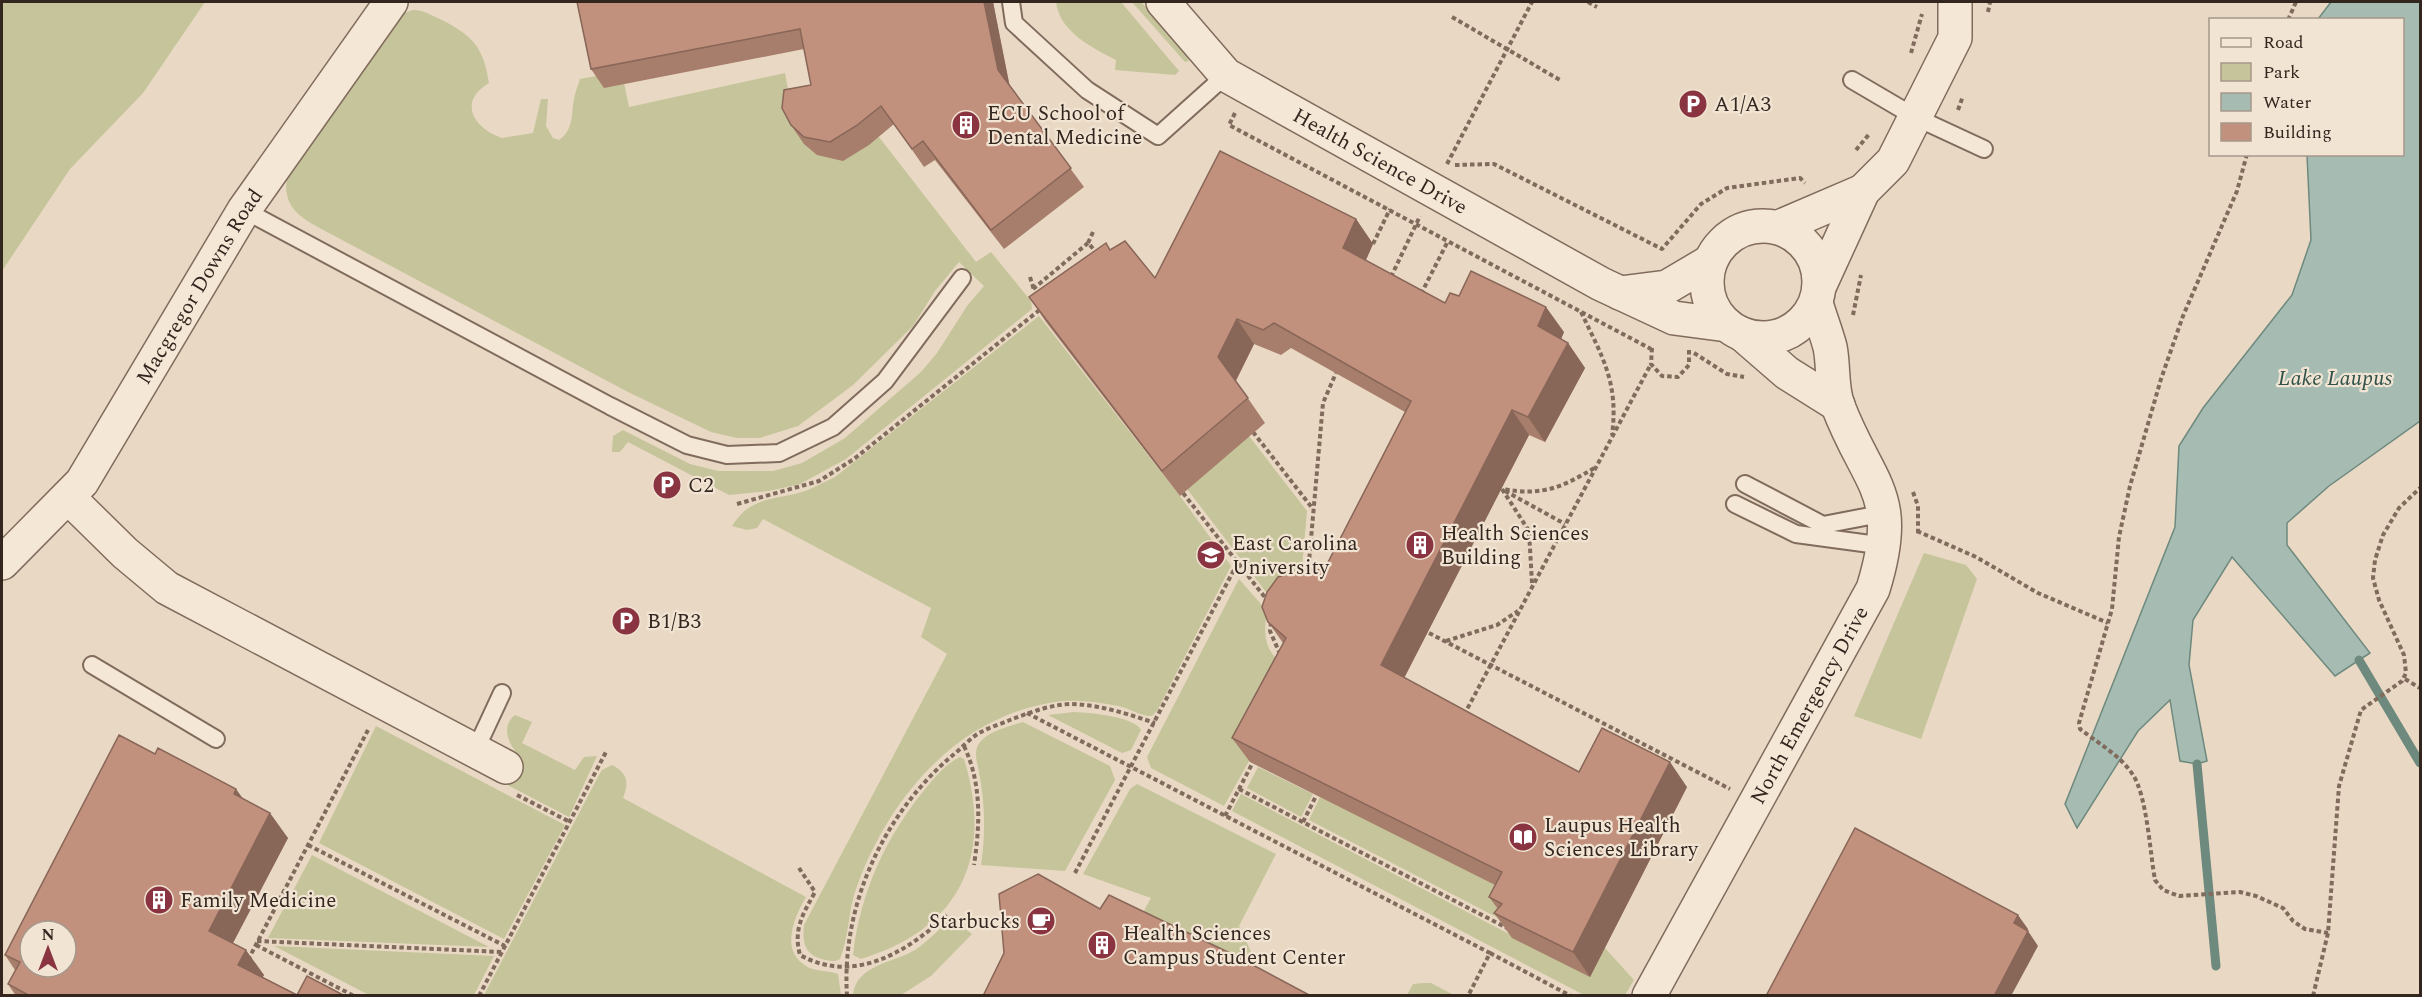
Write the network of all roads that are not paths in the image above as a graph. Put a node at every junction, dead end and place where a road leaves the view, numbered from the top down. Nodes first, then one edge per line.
1 (391, 2) edge
2 (1011, 2) edge
3 (1163, 2) edge
4 (1940, 3) edge
5 (1226, 75) junction
6 (1852, 80) dead end
7 (1915, 117) junction
8 (1984, 149) dead end
9 (1863, 191) junction
10 (244, 210) junction
11 (1779, 227) junction
12 (1711, 261) junction
13 (962, 278) dead end
14 (1620, 293) junction
15 (1818, 294) junction
16 (1735, 330) junction
17 (1838, 405) junction
18 (1745, 484) dead end
19 (68, 497) junction
20 (1735, 504) dead end
21 (1886, 513) junction
22 (1885, 546) junction
23 (2, 563) edge
24 (92, 664) dead end
25 (502, 693) dead end
26 (216, 739) dead end
27 (475, 751) junction
28 (506, 766) dead end
29 (1649, 996) edge

1 - 10 street, Macgregor Downs Road
2 - 5 lane
3 - 5 street, Health Science Drive
4 - 7 street
5 - 14 street, Health Science Drive
6 - 7 lane
7 - 8 lane
7 - 9 street
9 - 11 street
9 - 15 street
10 - 13 lane
10 - 19 street, Macgregor Downs Road
11 - 12 street
11 - 15 street, North Emergency Drive
12 - 14 street
12 - 16 street
14 - 16 street, Health Science Drive
15 - 16 street
15 - 17 street, North Emergency Drive
16 - 17 street
17 - 21 street, North Emergency Drive
18 - 21 lane
19 - 23 street, Macgregor Downs Road
19 - 27 street
20 - 22 lane
21 - 22 street, North Emergency Drive
22 - 29 street, North Emergency Drive
24 - 26 lane
25 - 27 lane
27 - 28 street

